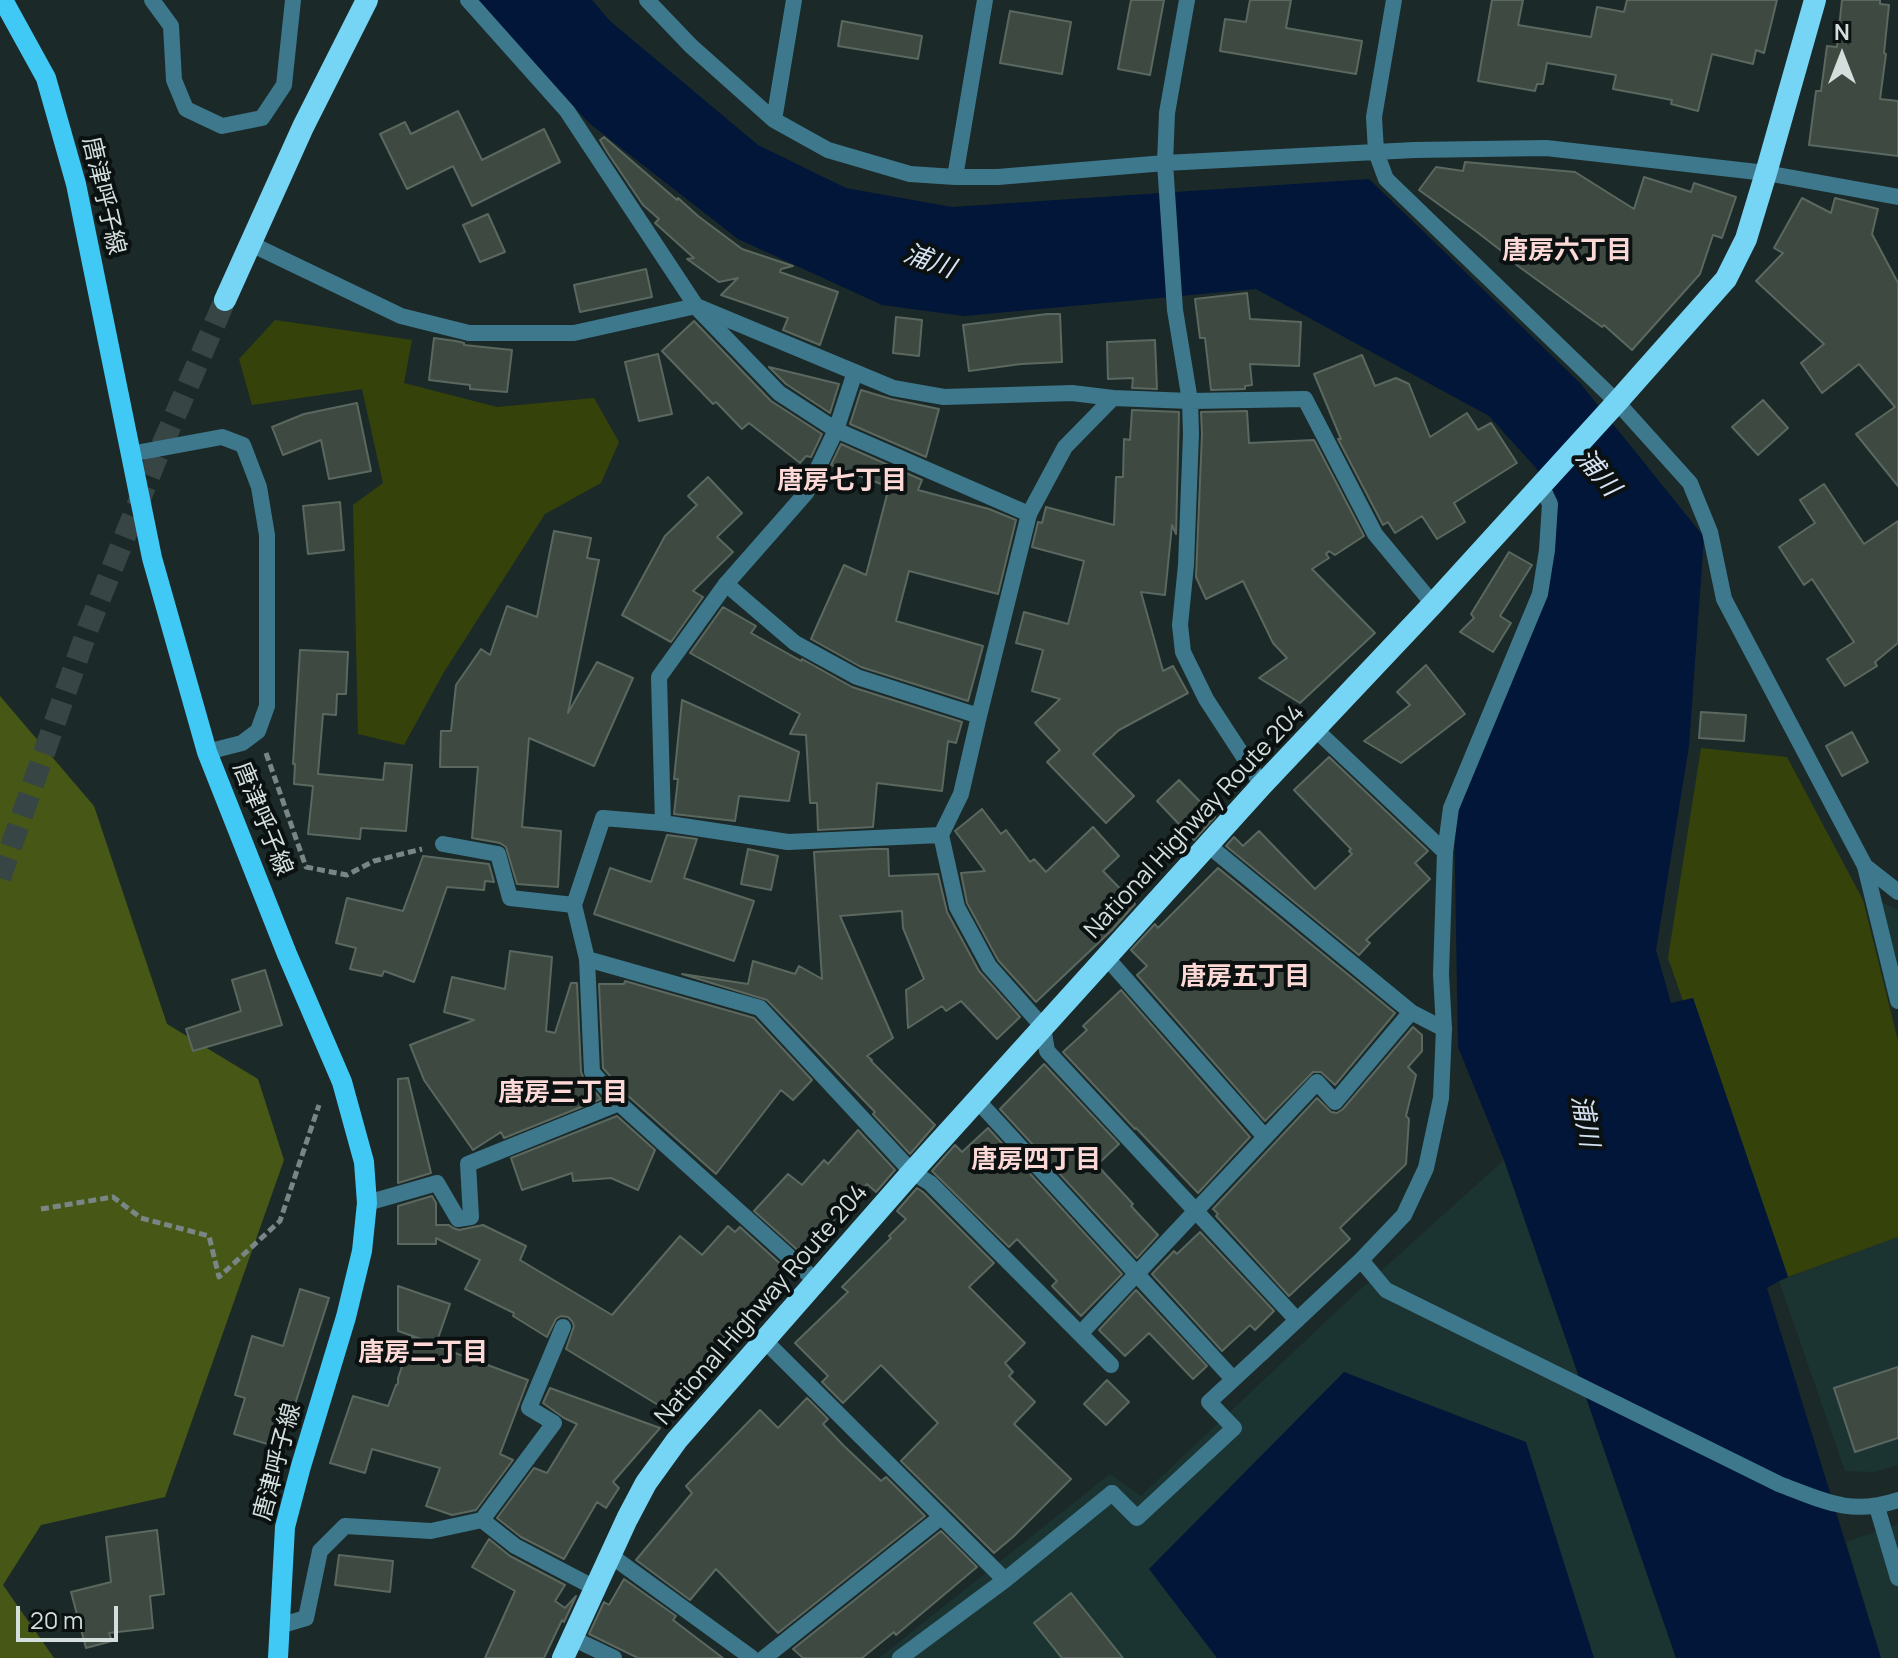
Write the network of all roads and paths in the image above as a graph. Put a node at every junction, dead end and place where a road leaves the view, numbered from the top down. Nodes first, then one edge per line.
1 (3, 0) edge
2 (152, 0) edge
3 (293, 0) edge
4 (367, 0) edge
5 (457, 0) edge
6 (647, 0) edge
7 (794, 0) edge
8 (985, 0) edge
9 (1187, 0) edge
10 (1394, 0) edge
11 (1815, 0) edge
12 (472, 5) edge
13 (774, 120) junction
14 (1376, 152) junction
15 (1165, 163) junction
16 (1766, 173) junction
17 (955, 177) junction
18 (1898, 197) edge
19 (251, 244) junction
20 (225, 300) tunnel mouth
21 (696, 306) junction
22 (855, 372) junction
23 (1113, 398) junction
24 (1190, 401) junction
25 (1617, 402) junction
26 (836, 430) junction
27 (130, 454) junction
28 (1541, 485) junction
29 (1029, 514) junction
30 (726, 584) junction
31 (1433, 604) junction
32 (979, 716) junction
33 (1315, 729) junction
34 (258, 731) junction
35 (207, 752) junction
36 (1262, 785) junction
37 (663, 823) junction
38 (941, 835) junction
39 (443, 844) joint
40 (1208, 845) junction
41 (1445, 852) junction
42 (1865, 866) junction
43 (1898, 892) edge
44 (574, 905) junction
45 (1106, 957) junction
46 (587, 959) junction
47 (1898, 1001) edge
48 (1411, 1012) junction
49 (1043, 1027) junction
50 (1444, 1029) junction
51 (342, 1082) junction
52 (977, 1100) junction
53 (619, 1103) junction
54 (1265, 1137) junction
55 (912, 1172) junction
56 (367, 1203) junction
57 (41, 1209) dead end
58 (1195, 1211) junction
59 (1361, 1260) junction
60 (1136, 1273) junction
61 (816, 1281) junction
62 (1297, 1320) junction
63 (563, 1327) dead end
64 (1080, 1334) junction
65 (765, 1341) junction
66 (1111, 1365) dead end
67 (1233, 1379) junction
68 (1898, 1500) edge
69 (1877, 1507) junction
70 (941, 1517) junction
71 (482, 1520) junction
72 (610, 1555) junction
73 (1898, 1578) edge
74 (1005, 1580) junction
75 (595, 1588) junction
76 (279, 1626) junction
77 (568, 1648) edge
78 (278, 1658) edge
79 (614, 1658) edge
80 (752, 1658) edge
81 (764, 1658) edge
82 (900, 1658) edge

1 - 27 main road, 唐津呼子線
2 - 3 street
4 - 19 highway
5 - 12 street
6 - 13 street
7 - 13 street
8 - 17 street
9 - 15 street
10 - 14 street
11 - 16 highway, National Highway Route 204
12 - 21 street
13 - 17 street
14 - 15 street
14 - 16 street
14 - 25 street
15 - 17 street
15 - 24 street
16 - 18 street
16 - 25 highway, National Highway Route 204
19 - 20 highway
19 - 21 street
21 - 22 street
21 - 26 street
22 - 23 street
22 - 26 street
23 - 24 street
23 - 29 street
24 - 31 street
24 - 36 street
25 - 28 highway, National Highway Route 204
25 - 42 street
26 - 29 street
26 - 30 street
27 - 34 street
27 - 35 main road, 唐津呼子線
28 - 31 highway, National Highway Route 204
28 - 41 street
29 - 32 street
30 - 32 street
30 - 37 street
31 - 33 highway, National Highway Route 204
32 - 38 street
33 - 36 highway, National Highway Route 204
33 - 41 street
34 - 35 street
34 - 39 path
35 - 51 main road, 唐津呼子線
36 - 40 highway, National Highway Route 204
37 - 38 street
37 - 44 street
38 - 49 street
39 - 44 street
40 - 45 highway, National Highway Route 204
40 - 48 street
41 - 50 street
42 - 43 street
42 - 47 street
44 - 46 street
45 - 49 highway, National Highway Route 204
45 - 54 street
46 - 53 street
46 - 55 street
48 - 50 street
48 - 54 street
49 - 52 highway, National Highway Route 204
49 - 58 street
50 - 59 street
51 - 56 main road, 唐津呼子線
51 - 57 path
52 - 55 highway, National Highway Route 204
52 - 60 street
53 - 56 street
53 - 61 street
54 - 58 street
55 - 61 highway, National Highway Route 204
55 - 64 street
56 - 76 main road, 唐津呼子線
58 - 60 street
58 - 62 street
59 - 62 street
59 - 69 street
60 - 64 street
60 - 67 street
61 - 65 highway, National Highway Route 204
62 - 67 street
63 - 71 street
64 - 66 street
65 - 70 street
65 - 72 highway, National Highway Route 204
67 - 74 street
68 - 69 street
69 - 73 street
70 - 74 street
70 - 81 street
71 - 75 street
71 - 76 street
72 - 75 highway, National Highway Route 204
72 - 80 street
74 - 82 street
75 - 77 highway, National Highway Route 204
76 - 78 main road, 唐津呼子線
77 - 79 street

